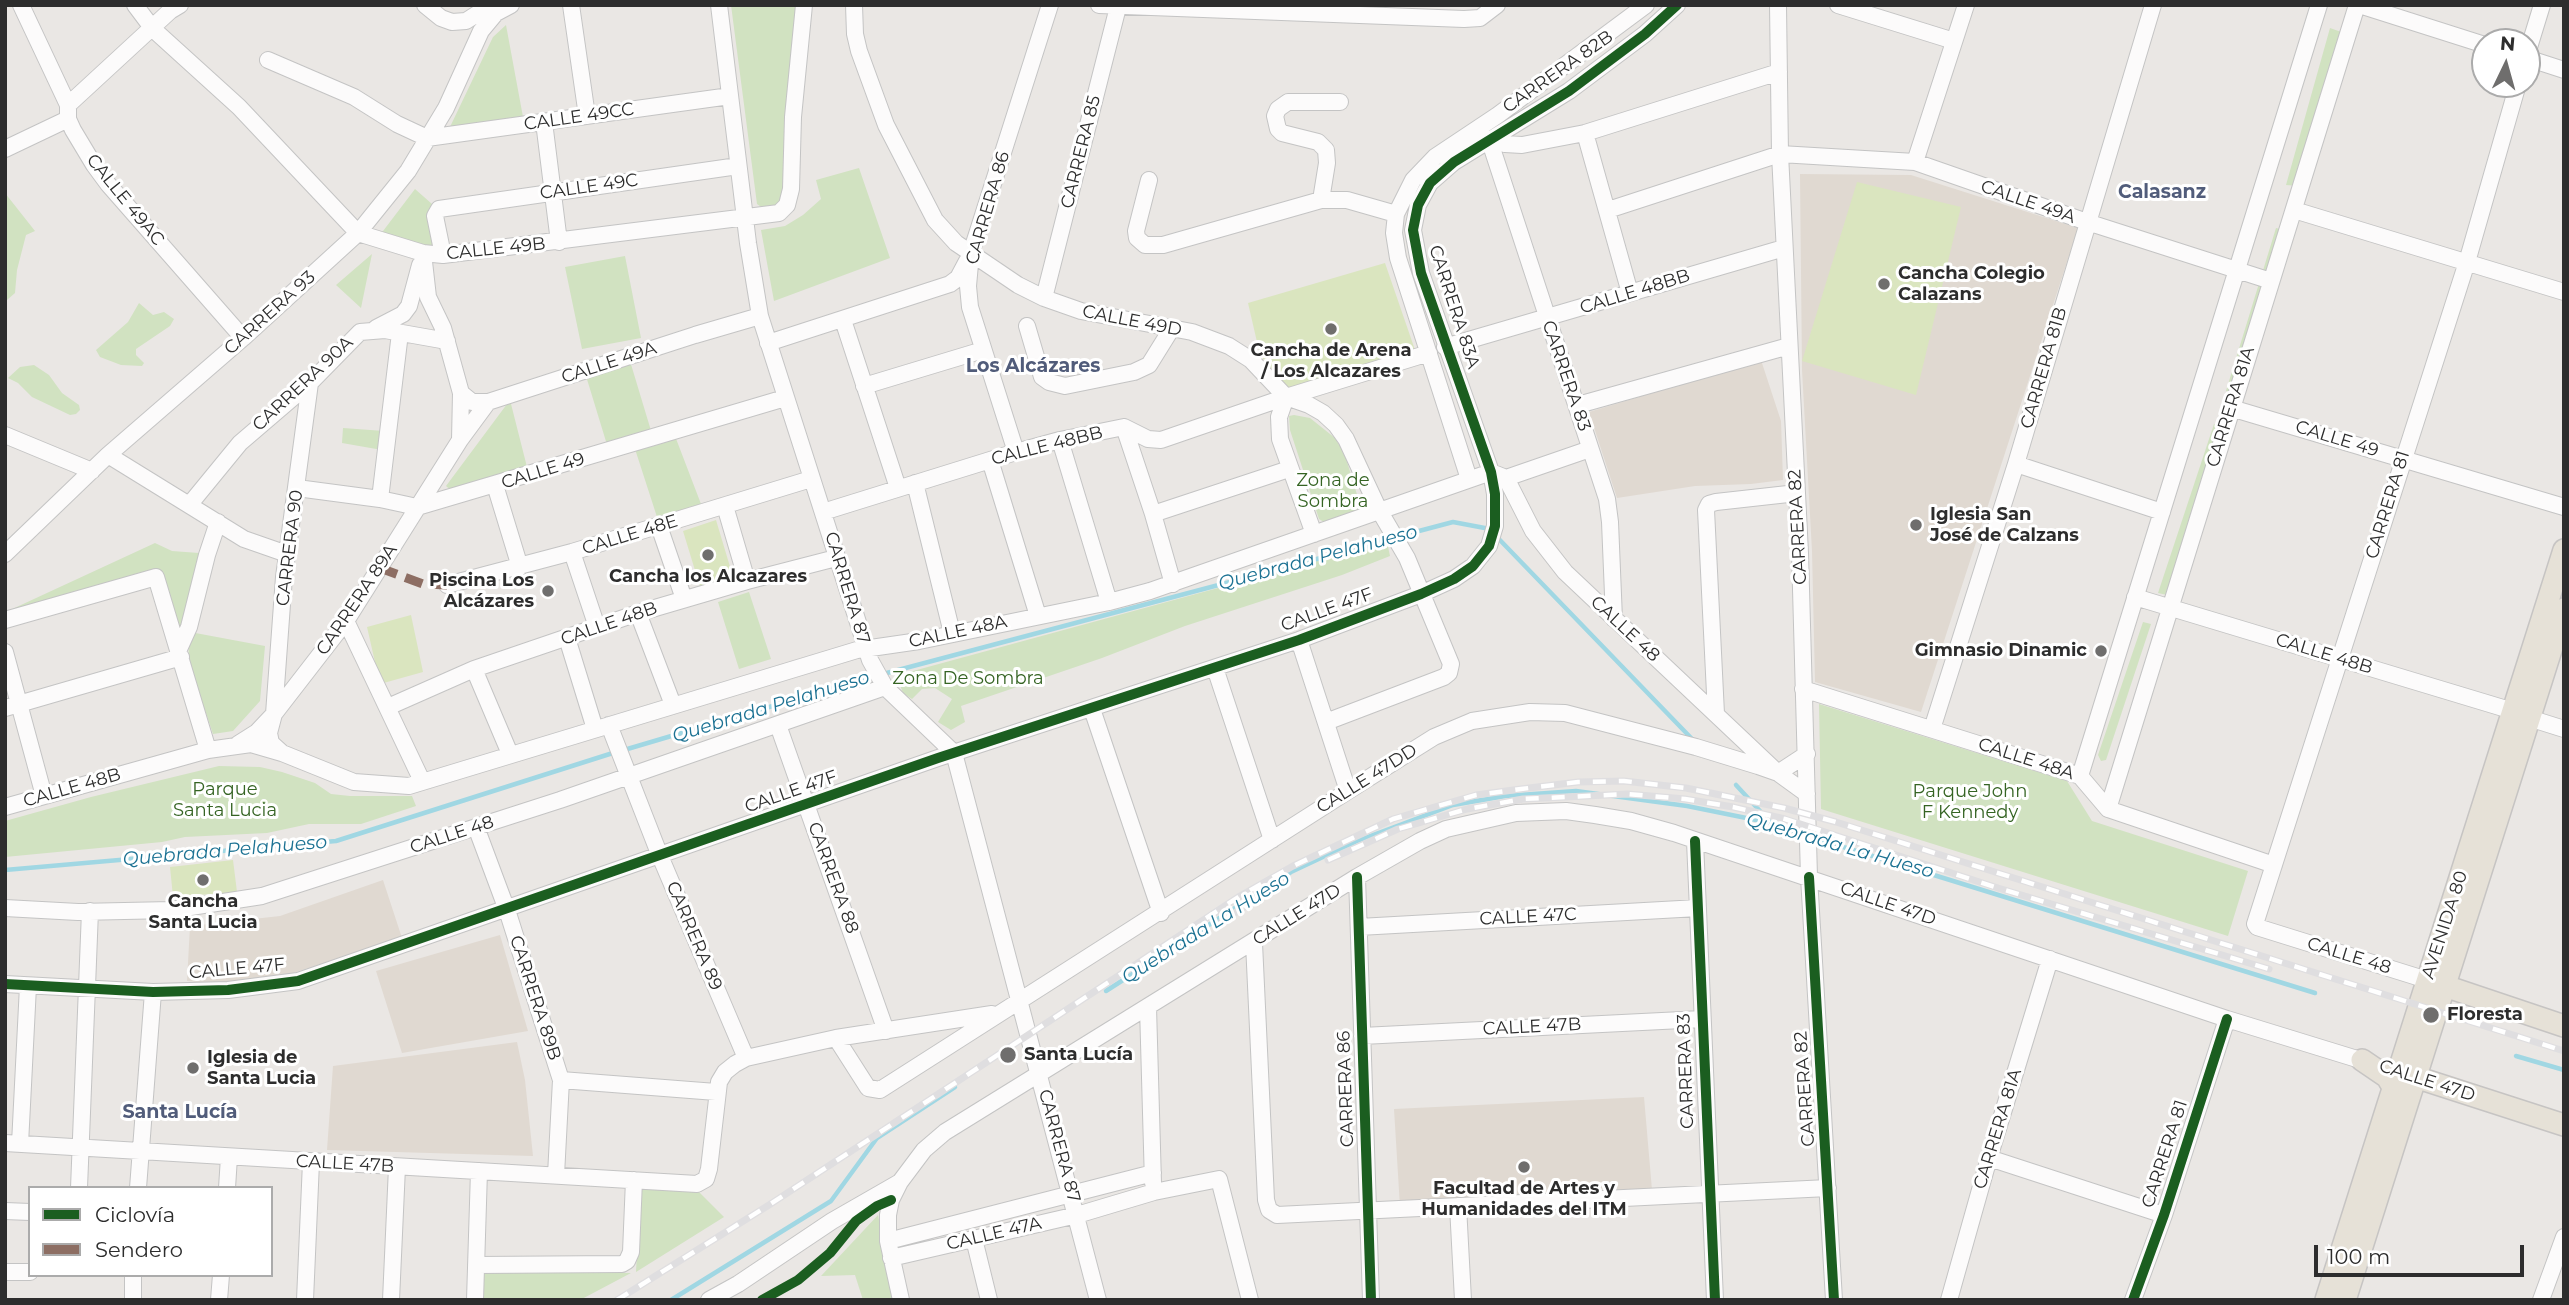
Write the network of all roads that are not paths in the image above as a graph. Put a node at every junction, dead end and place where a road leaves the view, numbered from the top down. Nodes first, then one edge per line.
1 (21, 5) edge
2 (135, 5) edge
3 (180, 5) edge
4 (425, 5) edge
5 (491, 5) edge
6 (511, 5) edge
7 (571, 5) edge
8 (719, 5) edge
9 (804, 5) edge
10 (854, 5) edge
11 (1050, 5) edge
12 (1099, 5) edge
13 (1646, 5) edge
14 (1677, 5) edge
15 (1778, 5) edge
16 (1838, 5) edge
17 (1966, 5) edge
18 (2153, 5) edge
19 (2319, 5) edge
20 (2358, 5) edge
21 (2542, 5) edge
22 (1118, 6) edge
23 (1492, 10) edge
24 (2535, 28) edge
25 (153, 29) junction
26 (1954, 41) junction
27 (2471, 41) edge
28 (268, 60) dead end
29 (2541, 61) edge
30 (2564, 69) edge
31 (1779, 72) junction
32 (730, 96) junction
33 (2514, 98) edge
34 (1340, 102) dead end
35 (68, 112) junction
36 (587, 116) junction
37 (544, 122) junction
38 (1585, 133) junction
39 (427, 138) junction
40 (1489, 139) junction
41 (5, 149) edge
42 (1780, 154) junction
43 (1915, 162) junction
44 (738, 166) junction
45 (1149, 180) dead end
46 (552, 192) junction
47 (1321, 200) junction
48 (1608, 210) junction
49 (2294, 210) junction
50 (1396, 214) junction
51 (745, 218) junction
52 (2087, 222) junction
53 (358, 233) junction
54 (559, 242) junction
55 (1784, 248) junction
56 (423, 253) junction
57 (971, 253) junction
58 (443, 255) junction
59 (2467, 262) junction
60 (2237, 270) junction
61 (2271, 281) junction
62 (2564, 292) edge
63 (1630, 293) junction
64 (1044, 298) junction
65 (760, 316) junction
66 (1547, 319) junction
67 (843, 320) junction
68 (1027, 326) dead end
69 (1172, 328) junction
70 (371, 330) junction
71 (400, 333) junction
72 (243, 338) junction
73 (447, 341) junction
74 (768, 343) junction
75 (1789, 346) junction
76 (1446, 347) junction
77 (982, 350) junction
78 (1429, 353) junction
79 (310, 383) junction
80 (864, 386) junction
81 (461, 393) junction
82 (1286, 397) junction
83 (785, 398) junction
84 (488, 402) junction
85 (1578, 405) junction
86 (2231, 408) junction
87 (1124, 427) junction
88 (5, 435) edge
89 (460, 440) junction
90 (1060, 440) junction
91 (1590, 449) junction
92 (1016, 452) junction
93 (108, 456) junction
94 (2402, 459) junction
95 (990, 460) junction
96 (2016, 464) junction
97 (1289, 469) junction
98 (92, 471) junction
99 (1491, 472) junction
100 (1469, 478) junction
101 (1506, 478) junction
102 (811, 479) junction
103 (915, 483) junction
104 (495, 485) junction
105 (297, 488) junction
106 (898, 488) junction
107 (1797, 494) junction
108 (380, 499) junction
109 (190, 503) junction
110 (725, 506) junction
111 (417, 507) junction
112 (2564, 507) edge
113 (823, 512) junction
114 (2162, 512) junction
115 (1153, 514) junction
116 (1383, 516) junction
117 (218, 523) junction
118 (659, 526) junction
119 (1314, 534) junction
120 (2564, 550) edge
121 (572, 552) junction
122 (5, 554) edge
123 (287, 554) junction
124 (836, 558) junction
125 (520, 566) junction
126 (747, 581) junction
127 (1173, 584) junction
128 (447, 585) dead end
129 (1421, 594) junction
130 (2135, 597) junction
131 (684, 599) junction
132 (1109, 602) junction
133 (2169, 607) junction
134 (2564, 609) edge
135 (638, 613) junction
136 (1038, 615) junction
137 (1614, 619) junction
138 (5, 620) edge
139 (346, 621) junction
140 (597, 627) junction
141 (952, 633) junction
142 (567, 638) junction
143 (1299, 640) junction
144 (5, 652) edge
145 (180, 653) junction
146 (867, 654) junction
147 (2340, 659) junction
148 (1215, 668) junction
149 (474, 669) junction
150 (883, 683) junction
151 (1803, 690) junction
152 (673, 705) junction
153 (12, 706) edge
154 (388, 707) junction
155 (1092, 709) junction
156 (274, 714) junction
157 (1716, 714) junction
158 (2521, 714) junction
159 (1326, 722) junction
160 (778, 725) junction
161 (606, 729) junction
162 (1933, 729) junction
163 (2564, 729) edge
164 (236, 745) junction
165 (208, 750) junction
166 (282, 753) junction
167 (954, 753) junction
168 (510, 754) junction
169 (1807, 754) junction
170 (627, 771) junction
171 (1778, 774) junction
172 (2080, 776) junction
173 (422, 781) junction
174 (1348, 791) junction
175 (44, 796) junction
176 (1807, 802) junction
177 (807, 804) junction
178 (5, 807) edge
179 (2108, 809) junction
180 (477, 827) junction
181 (1272, 840) junction
182 (1695, 841) junction
183 (660, 856) junction
184 (2274, 865) junction
185 (1357, 877) junction
186 (1809, 877) junction
187 (5, 908) edge
188 (1698, 908) junction
189 (507, 910) junction
190 (90, 911) junction
191 (1161, 913) junction
192 (2255, 926) joint
193 (1359, 927) junction
194 (1254, 943) junction
195 (2050, 959) junction
196 (2436, 983) junction
197 (5, 984) edge
198 (28, 986) junction
199 (87, 988) junction
200 (153, 992) junction
201 (1020, 1001) junction
202 (1148, 1007) junction
203 (1000, 1012) junction
204 (1702, 1019) junction
205 (2227, 1019) junction
206 (2564, 1026) edge
207 (886, 1031) junction
208 (1362, 1036) junction
209 (836, 1038) junction
210 (746, 1058) junction
211 (2362, 1060) joint
212 (1040, 1073) junction
213 (2402, 1079) junction
214 (561, 1080) junction
215 (716, 1092) junction
216 (2564, 1125) edge
217 (13, 1144) edge
218 (80, 1149) junction
219 (141, 1152) junction
220 (229, 1157) junction
221 (1989, 1158) junction
222 (311, 1162) junction
223 (397, 1167) junction
224 (479, 1171) junction
225 (1153, 1173) junction
226 (556, 1175) junction
227 (634, 1180) junction
228 (900, 1182) junction
229 (79, 1186) edge
230 (138, 1186) edge
231 (227, 1186) edge
232 (1828, 1188) junction
233 (1154, 1192) junction
234 (1708, 1194) junction
235 (1071, 1195) junction
236 (1458, 1206) junction
237 (5, 1211) edge
238 (1366, 1211) junction
239 (28, 1212) edge
240 (2164, 1214) junction
241 (1077, 1215) junction
242 (2564, 1237) edge
243 (974, 1239) junction
244 (888, 1241) junction
245 (891, 1258) junction
246 (476, 1265) junction
247 (5, 1272) edge
248 (28, 1272) edge
249 (133, 1277) edge
250 (221, 1277) edge
251 (133, 1300) edge
252 (219, 1300) edge
253 (305, 1300) edge
254 (391, 1300) edge
255 (475, 1300) edge
256 (709, 1300) edge
257 (901, 1300) edge
258 (989, 1300) edge
259 (1098, 1300) edge
260 (1250, 1300) edge
261 (1371, 1300) edge
262 (1463, 1300) edge
263 (1715, 1300) edge
264 (1834, 1300) edge
265 (1949, 1300) edge
266 (2133, 1300) edge
267 (2326, 1300) edge
268 (2345, 1300) edge
269 (2541, 1300) edge

1 - 35 street, CALLE 49AC
2 - 25 street, CALLE 49B
3 - 25 street
4 - 5 street
6 - 39 street, CARRERA 93
7 - 36 street
8 - 32 street, CARRERA 87
9 - 51 street, CALLE 49B
10 - 57 street, CALLE 49D
11 - 57 street, CARRERA 86
12 - 22 street
13 - 50 street, CARRERA 82B
14 - 40 street, CARRERA 82B
15 - 31 street, CARRERA 82
16 - 26 street
17 - 26 street
18 - 52 street, CARRERA 81B
19 - 60 street, CARRERA 81A
20 - 27 street
20 - 49 street, CARRERA 81A
21 - 24 street
22 - 23 street
22 - 64 street, CARRERA 85
25 - 35 street
25 - 53 street, CALLE 49B
26 - 43 street
28 - 39 street
29 - 30 street
31 - 38 street
31 - 42 street, CARRERA 82
32 - 36 street, CALLE 49CC
32 - 44 street, CARRERA 87
33 - 59 street, CARRERA 81
34 - 47 street
35 - 41 street
35 - 72 street, CALLE 49AC
36 - 37 street, CALLE 49CC
37 - 39 street, CALLE 49CC
37 - 46 street
38 - 40 street
38 - 48 street
39 - 53 street, CARRERA 93
40 - 66 street, CARRERA 83
40 - 76 street, CARRERA 83A
42 - 43 street, CALLE 49A
42 - 48 street
42 - 55 street, CARRERA 82
43 - 52 street, CALLE 49A
44 - 46 street, CALLE 49C
44 - 51 street, CARRERA 87
45 - 47 street
46 - 54 street
46 - 58 street, CALLE 49C
47 - 50 street
48 - 63 street
49 - 59 street
49 - 61 street, CARRERA 81A
50 - 78 street
51 - 54 street, CALLE 49B
51 - 65 street, CARRERA 87
52 - 60 street, CALLE 49A
52 - 96 street, CARRERA 81B
53 - 56 street, CALLE 49B
53 - 72 street, CARRERA 93
54 - 58 street, CALLE 49B
55 - 63 street, CALLE 48BB
55 - 75 street, CARRERA 82
56 - 58 street, CALLE 49B
56 - 70 street
56 - 73 street
57 - 64 street, CALLE 49D
57 - 67 street
57 - 77 street, CARRERA 86
59 - 62 street
59 - 94 street, CARRERA 81
60 - 61 street, CALLE 49A
60 - 114 street, CARRERA 81A
61 - 86 street, CARRERA 81A
63 - 66 street, CALLE 48BB
64 - 69 street, CALLE 49D
65 - 74 street, CARRERA 87
65 - 84 street, CALLE 49A
66 - 76 street, CALLE 48BB
66 - 85 street, CARRERA 83
67 - 74 street
67 - 80 street
68 - 69 street
69 - 82 street, CALLE 49D
70 - 71 street, CARRERA 90A
70 - 79 street, CARRERA 90A
71 - 73 street, CARRERA 90A
71 - 108 street
72 - 93 street, CARRERA 93
73 - 81 street
74 - 83 street, CARRERA 87
75 - 85 street
75 - 107 street, CARRERA 82
76 - 99 street, CARRERA 83A
77 - 80 street
77 - 92 street, CARRERA 86
78 - 82 street, CALLE 48BB
78 - 100 street
79 - 105 street, CARRERA 90
79 - 109 street, CARRERA 90A
80 - 106 street
81 - 84 street
81 - 89 street
82 - 87 street, CALLE 48BB
82 - 97 street
82 - 116 street
83 - 102 street, CARRERA 87
83 - 104 street, CALLE 49
84 - 89 street, CARRERA 89A
85 - 91 street, CARRERA 83
86 - 94 street, CALLE 49
86 - 133 street, CARRERA 81A
87 - 90 street, CALLE 48BB
87 - 115 street
88 - 98 street
89 - 111 street, CARRERA 89A
90 - 92 street, CALLE 48BB
90 - 132 street
91 - 101 street
91 - 137 street, CARRERA 83
92 - 95 street, CALLE 48BB
93 - 98 street, CARRERA 93
93 - 109 street
94 - 112 street, CALLE 49
94 - 147 street, CARRERA 81
95 - 103 street, CALLE 48BB
95 - 136 street
96 - 114 street
96 - 162 street, CARRERA 81B
97 - 115 street
97 - 119 street
98 - 122 street, CARRERA 93
99 - 100 street, CALLE 48A
99 - 101 street
99 - 129 street, CALLE 47F
100 - 116 street, CALLE 48A
101 - 137 street, CALLE 48
102 - 110 street, CALLE 48E
102 - 113 street, CARRERA 87
103 - 106 street, CALLE 48BB
103 - 141 street
104 - 111 street, CALLE 49
104 - 125 street
105 - 108 street, CALLE 49
105 - 123 street, CARRERA 90
106 - 113 street, CALLE 48BB
107 - 151 street, CARRERA 82
107 - 157 street
108 - 111 street, CALLE 49
109 - 117 street
110 - 118 street, CALLE 48E
110 - 126 street
111 - 139 street, CARRERA 89A
113 - 124 street, CARRERA 87
114 - 130 street, CARRERA 81A
115 - 127 street
116 - 119 street, CALLE 48A
116 - 129 street
117 - 123 street
117 - 145 street
118 - 121 street, CALLE 48E
118 - 131 street
119 - 127 street, CALLE 48A
120 - 158 main road, AVENIDA 80
121 - 125 street, CALLE 48E
121 - 140 street
123 - 156 street, CARRERA 90
124 - 126 street, CALLE 48B
124 - 146 street, CARRERA 87
125 - 128 street, CALLE 48E
126 - 131 street, CALLE 48B
127 - 132 street, CALLE 48A
129 - 143 street, CALLE 47F
129 - 159 street
130 - 133 street, CALLE 48B
130 - 172 street, CARRERA 81A
131 - 135 street, CALLE 48B
132 - 136 street, CALLE 48A
133 - 147 street, CALLE 48B
133 - 179 street, CARRERA 81A
134 - 158 main road, AVENIDA 80
135 - 140 street, CALLE 48B
135 - 152 street
136 - 141 street, CALLE 48A
137 - 157 street, CALLE 48
138 - 145 street
139 - 154 street
139 - 156 street, CARRERA 89A
140 - 142 street, CALLE 48B
141 - 146 street, CALLE 48A
142 - 149 street, CALLE 48B
142 - 161 street, CARRERA 89
143 - 148 street, CALLE 47F
143 - 159 street
144 - 153 street
145 - 153 street
145 - 165 street
146 - 150 street, CARRERA 87
146 - 152 street, CALLE 48A
147 - 158 street, CALLE 48B
147 - 184 street, CARRERA 81
148 - 155 street, CALLE 47F
148 - 181 street
149 - 154 street, CALLE 48B
149 - 168 street
150 - 160 street, CALLE 48
150 - 167 street, CARRERA 87
151 - 162 street, CALLE 48A
151 - 169 street, CARRERA 82
152 - 161 street, CALLE 48A
153 - 175 street
154 - 173 street
155 - 167 street, CALLE 47F
155 - 191 street
156 - 164 street, CARRERA 89A
156 - 166 street, CARRERA 90
157 - 171 street, CALLE 48
158 - 163 street, CALLE 48B
158 - 196 main road, AVENIDA 80
159 - 174 street
160 - 170 street, CALLE 48
160 - 177 street, CARRERA 88
161 - 168 street, CALLE 48A
161 - 170 street, CARRERA 89
162 - 172 street, CALLE 48A
164 - 165 street, CALLE 48B
164 - 166 street, CALLE 48B
165 - 175 street, CALLE 48B
166 - 173 street, CALLE 48B
167 - 177 street, CALLE 47F
167 - 201 street, CARRERA 87
168 - 173 street, CALLE 48A
169 - 171 street
169 - 176 street, CARRERA 82
170 - 180 street, CALLE 48
170 - 183 street, CARRERA 89
171 - 174 street, CALLE 47DD
171 - 176 street, CALLE 47DD
172 - 179 street, CALLE 48A
174 - 181 street, CALLE 47DD
175 - 178 street, CALLE 48B
176 - 186 street, CARRERA 82
177 - 183 street, CALLE 47F
177 - 207 street, CARRERA 88
179 - 184 street
180 - 189 street, CARRERA 89B
180 - 190 street, CALLE 48
181 - 191 street, CALLE 47DD
182 - 185 street, CALLE 47D
182 - 186 street, CALLE 47D
182 - 188 street, CARRERA 83
183 - 189 street, CALLE 47F
183 - 210 street, CARRERA 89
184 - 192 street, CARRERA 81
185 - 193 street, CARRERA 86
185 - 194 street, CALLE 47D
186 - 195 street, CALLE 47D
186 - 232 street, CARRERA 82
187 - 190 street, CALLE 48
188 - 193 street, CALLE 47C
188 - 204 street, CARRERA 83
189 - 200 street, CALLE 47F
189 - 214 street, CARRERA 89B
190 - 199 street
191 - 201 street, CALLE 47DD
192 - 196 street, CALLE 48
193 - 208 street, CARRERA 86
194 - 202 street, CALLE 47D
194 - 238 street
195 - 205 street, CALLE 47D
195 - 221 street, CARRERA 81A
196 - 206 main road, CALLE 48
196 - 213 main road, AVENIDA 80
197 - 198 street, CALLE 47F
198 - 199 street, CALLE 47F
198 - 217 street
199 - 200 street, CALLE 47F
199 - 218 street
200 - 219 street
201 - 203 street, CALLE 47DD
201 - 212 street, CARRERA 87
202 - 212 street, CALLE 47D
202 - 225 street
203 - 207 street, CALLE 47DD
203 - 209 street, CALLE 47DD
204 - 208 street, CALLE 47B
204 - 234 street, CARRERA 83
205 - 211 street, CALLE 47D
205 - 240 street, CARRERA 81
207 - 209 street, CALLE 47DD
208 - 238 street, CARRERA 86
209 - 210 street, CALLE 47DD
210 - 215 street, CALLE 47DD
211 - 213 main road
212 - 228 street, CALLE 47D
212 - 235 street, CARRERA 87
213 - 216 main road, CALLE 47D
213 - 267 main road, AVENIDA 80
213 - 268 main road, AVENIDA 80
214 - 215 street
214 - 226 street, CARRERA 89B
215 - 227 street, CALLE 47B
217 - 218 street, CALLE 47B
218 - 219 street, CALLE 47B
218 - 229 street
219 - 220 street, CALLE 47B
219 - 230 street
220 - 222 street, CALLE 47B
220 - 231 street
221 - 240 street
221 - 265 street, CARRERA 81A
222 - 223 street, CALLE 47B
222 - 253 street
223 - 224 street, CALLE 47B
223 - 254 street
224 - 226 street, CALLE 47B
224 - 246 street
225 - 233 street
225 - 235 street, CALLE 47A
226 - 227 street, CALLE 47B
227 - 246 street
228 - 244 street, CALLE 47D
228 - 256 street
232 - 234 street
232 - 264 street, CARRERA 82
233 - 241 street, CALLE 47A
233 - 260 street, CALLE 47A
234 - 236 street
234 - 263 street, CARRERA 83
235 - 241 street, CARRERA 87
235 - 244 street, CALLE 47A
236 - 238 street
236 - 262 street
237 - 239 street
238 - 261 street, CARRERA 86
240 - 266 street, CARRERA 81
241 - 243 street, CALLE 47A
241 - 259 street, CARRERA 87
242 - 269 street
243 - 245 street, CALLE 47A
243 - 258 street
244 - 245 street, CALLE 47D
245 - 257 street, CALLE 47D
246 - 255 street
247 - 248 street
249 - 251 street
250 - 252 street

